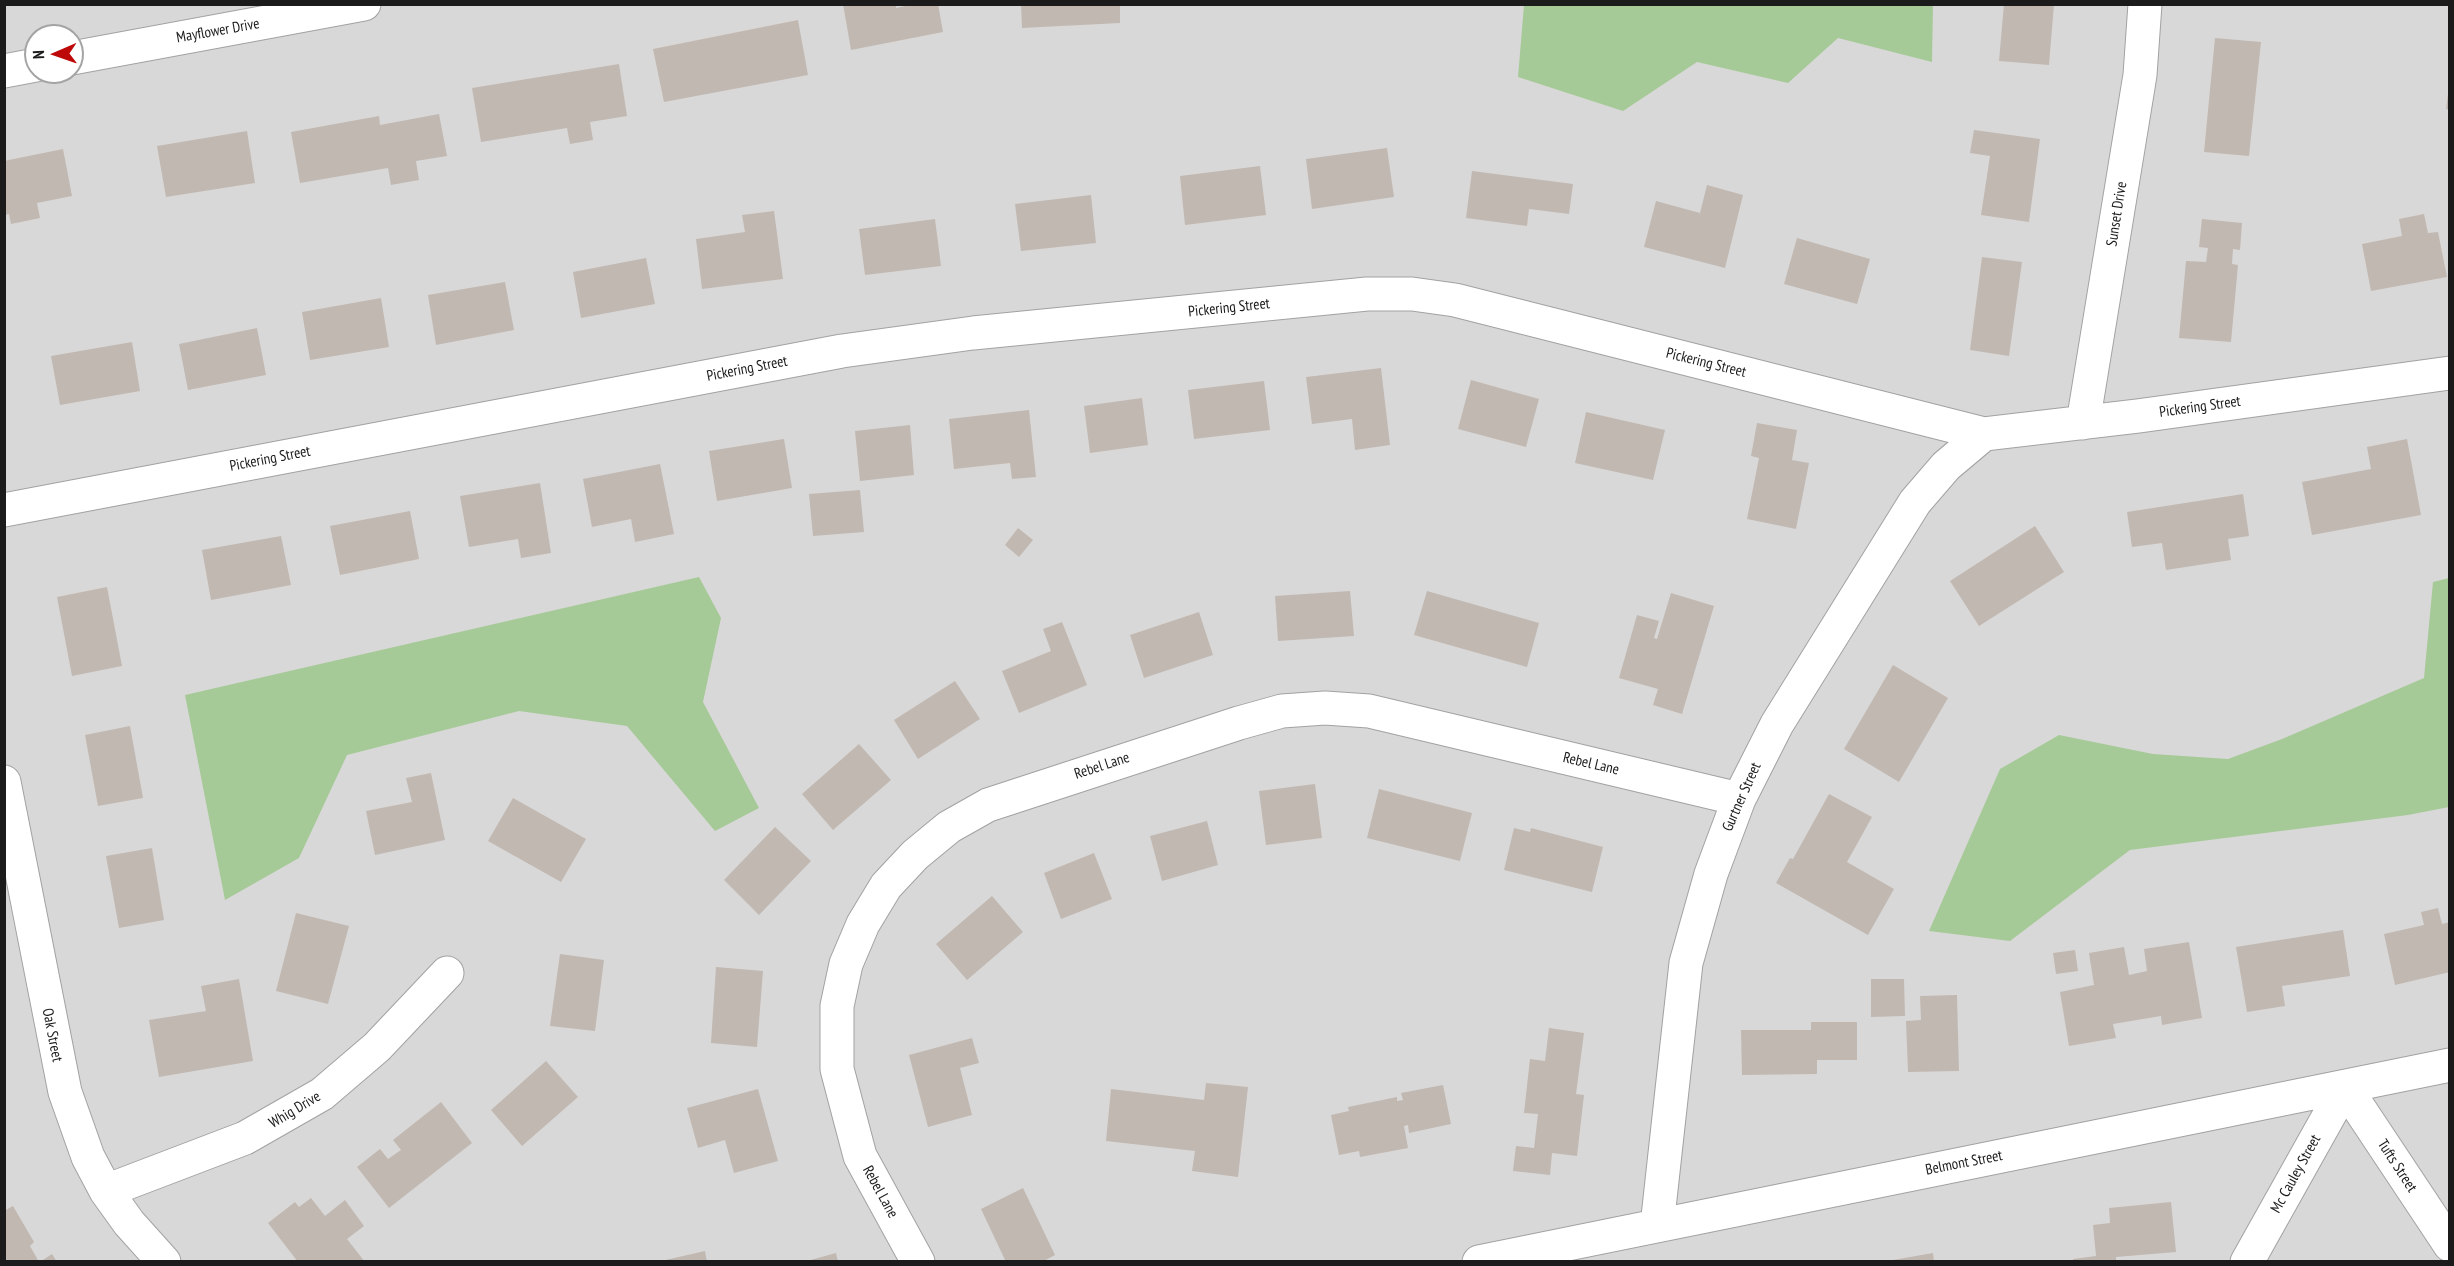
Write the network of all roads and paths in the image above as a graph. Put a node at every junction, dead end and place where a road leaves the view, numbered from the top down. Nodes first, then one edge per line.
1 (364, 4) edge
2 (2145, 4) edge
3 (84, 56) edge
4 (24, 67) edge
5 (4, 71) edge
6 (2450, 373) edge
7 (2083, 423) junction
8 (1984, 434) junction
9 (4, 510) edge
10 (4, 782) edge
11 (1739, 799) junction
12 (447, 973) dead end
13 (2450, 1065) edge
14 (2345, 1087) junction
15 (106, 1191) junction
16 (1657, 1226) junction
17 (2450, 1245) edge
18 (164, 1262) edge
19 (918, 1262) edge
20 (1479, 1262) edge
21 (2247, 1262) edge

1 - 3 street, Mayflower Drive
2 - 7 street, Sunset Drive
4 - 5 street
6 - 7 street, Pickering Street
7 - 8 street, Pickering Street
8 - 9 street, Pickering Street
8 - 11 street, Gurtner Street
10 - 15 street, Oak Street
11 - 16 street, Gurtner Street
11 - 19 street, Rebel Lane
12 - 15 street, Whig Drive
13 - 14 street, Belmont Street
14 - 16 street, Belmont Street
14 - 17 street, Tufts Street
14 - 21 street, Mc Cauley Street
15 - 18 street, Oak Street
16 - 20 street, Belmont Street

